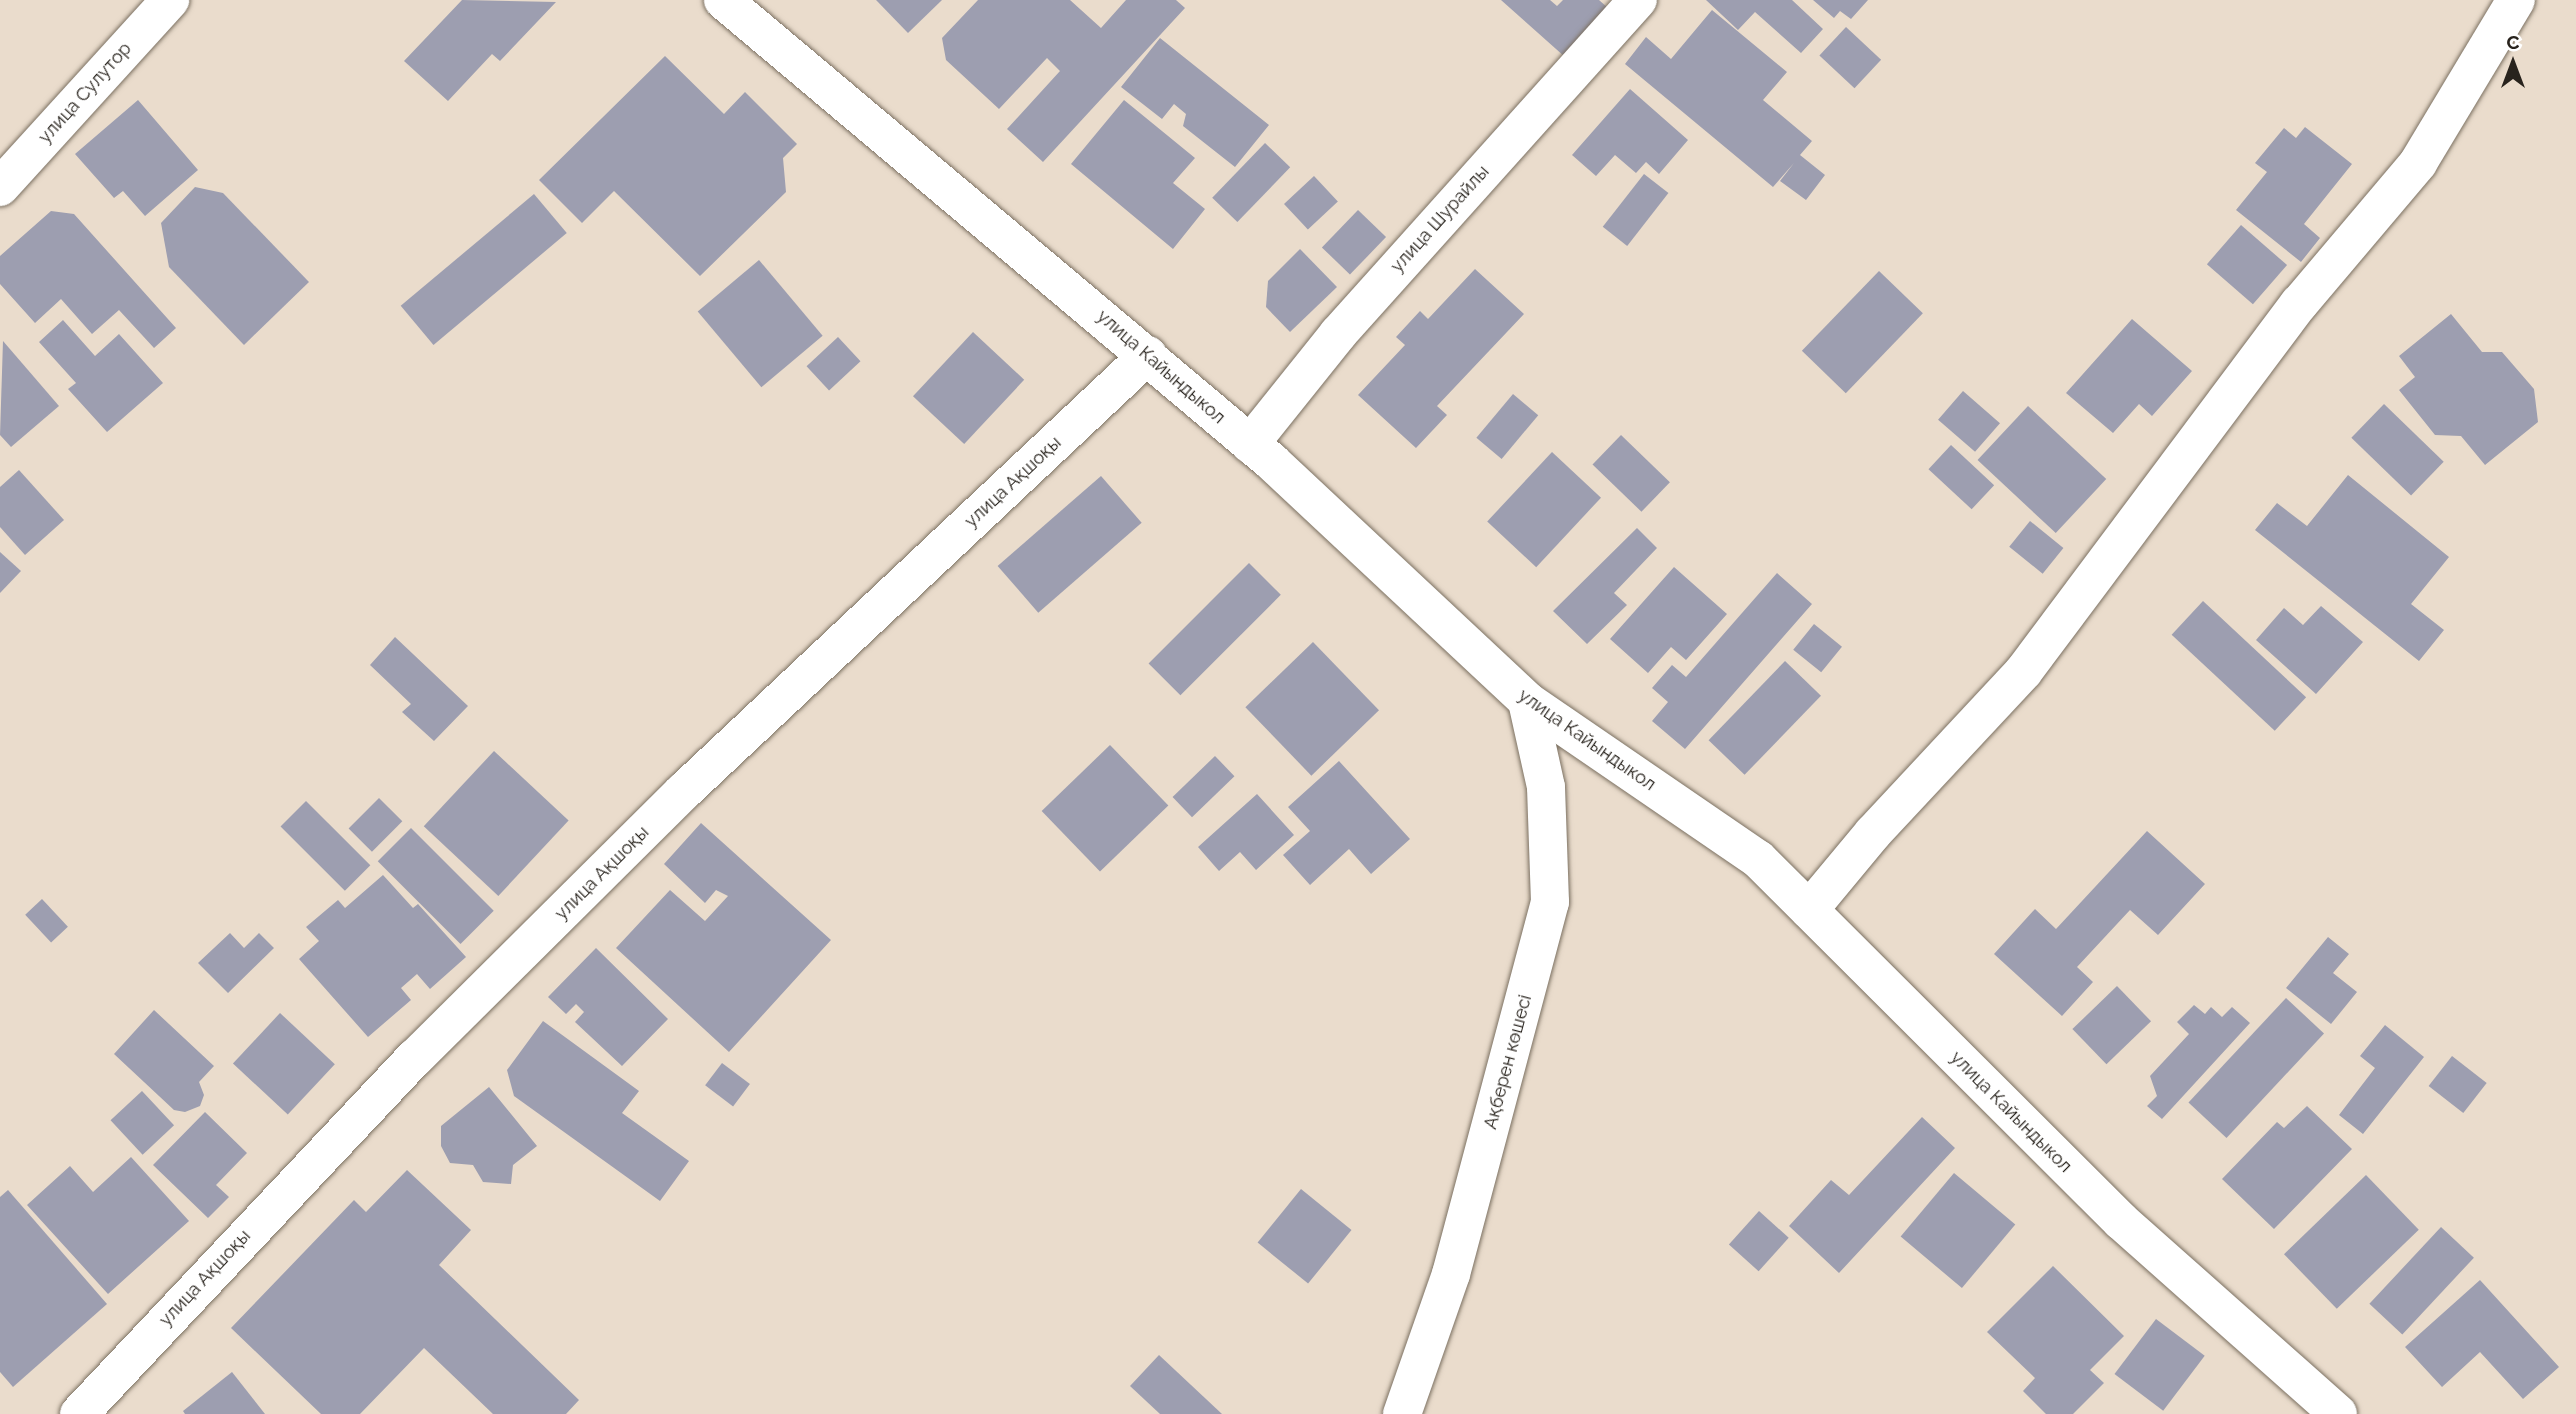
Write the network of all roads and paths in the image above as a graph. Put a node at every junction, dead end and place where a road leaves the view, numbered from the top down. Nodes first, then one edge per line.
1 (170, 0) edge
2 (723, 0) edge
3 (1638, 0) edge
4 (2516, 0) edge
5 (0, 187) edge
6 (1148, 355) junction
7 (1250, 444) junction
8 (1527, 701) junction
9 (1809, 910) junction
10 (79, 1414) edge
11 (1402, 1414) edge
12 (2338, 1414) edge

1 - 5 street, улица Сулутор
2 - 6 street, улица Кайындыкол
3 - 7 street, улица Шурайлы
4 - 9 street
6 - 7 street, улица Кайындыкол
6 - 10 street, улица Ақшоқы
7 - 8 street, улица Кайындыкол
8 - 9 street, улица Кайындыкол
8 - 11 street, Ақберен көшесі
9 - 12 street, улица Кайындыкол

